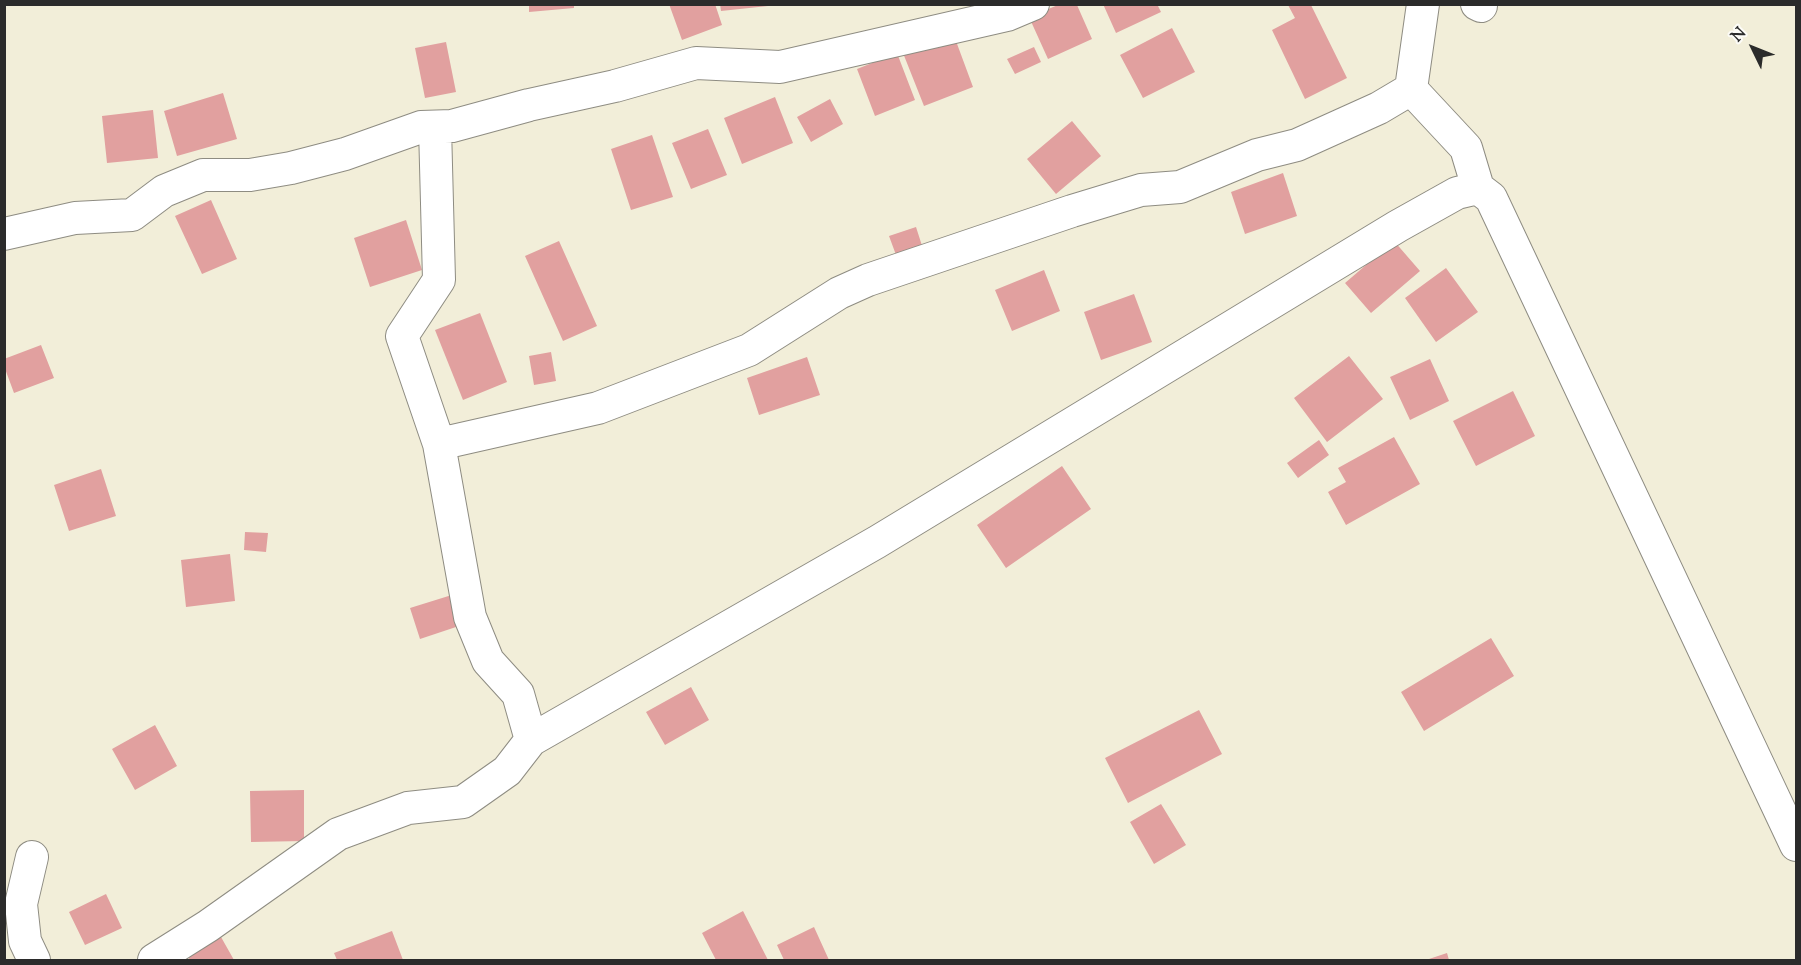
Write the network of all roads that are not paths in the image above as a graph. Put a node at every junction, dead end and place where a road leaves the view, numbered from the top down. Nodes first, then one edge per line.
1 (1033, 4) edge
2 (1423, 4) edge
3 (1411, 89) junction
4 (435, 126) junction
5 (1478, 188) junction
6 (4, 234) edge
7 (440, 444) junction
8 (531, 740) junction
9 (1797, 845) edge
10 (32, 857) dead end
11 (34, 960) edge
12 (154, 960) edge

1 - 4 street
2 - 3 street
3 - 5 street
3 - 7 street
4 - 6 street
4 - 7 street
5 - 8 street
5 - 9 street
7 - 8 street
8 - 12 street
10 - 11 street

